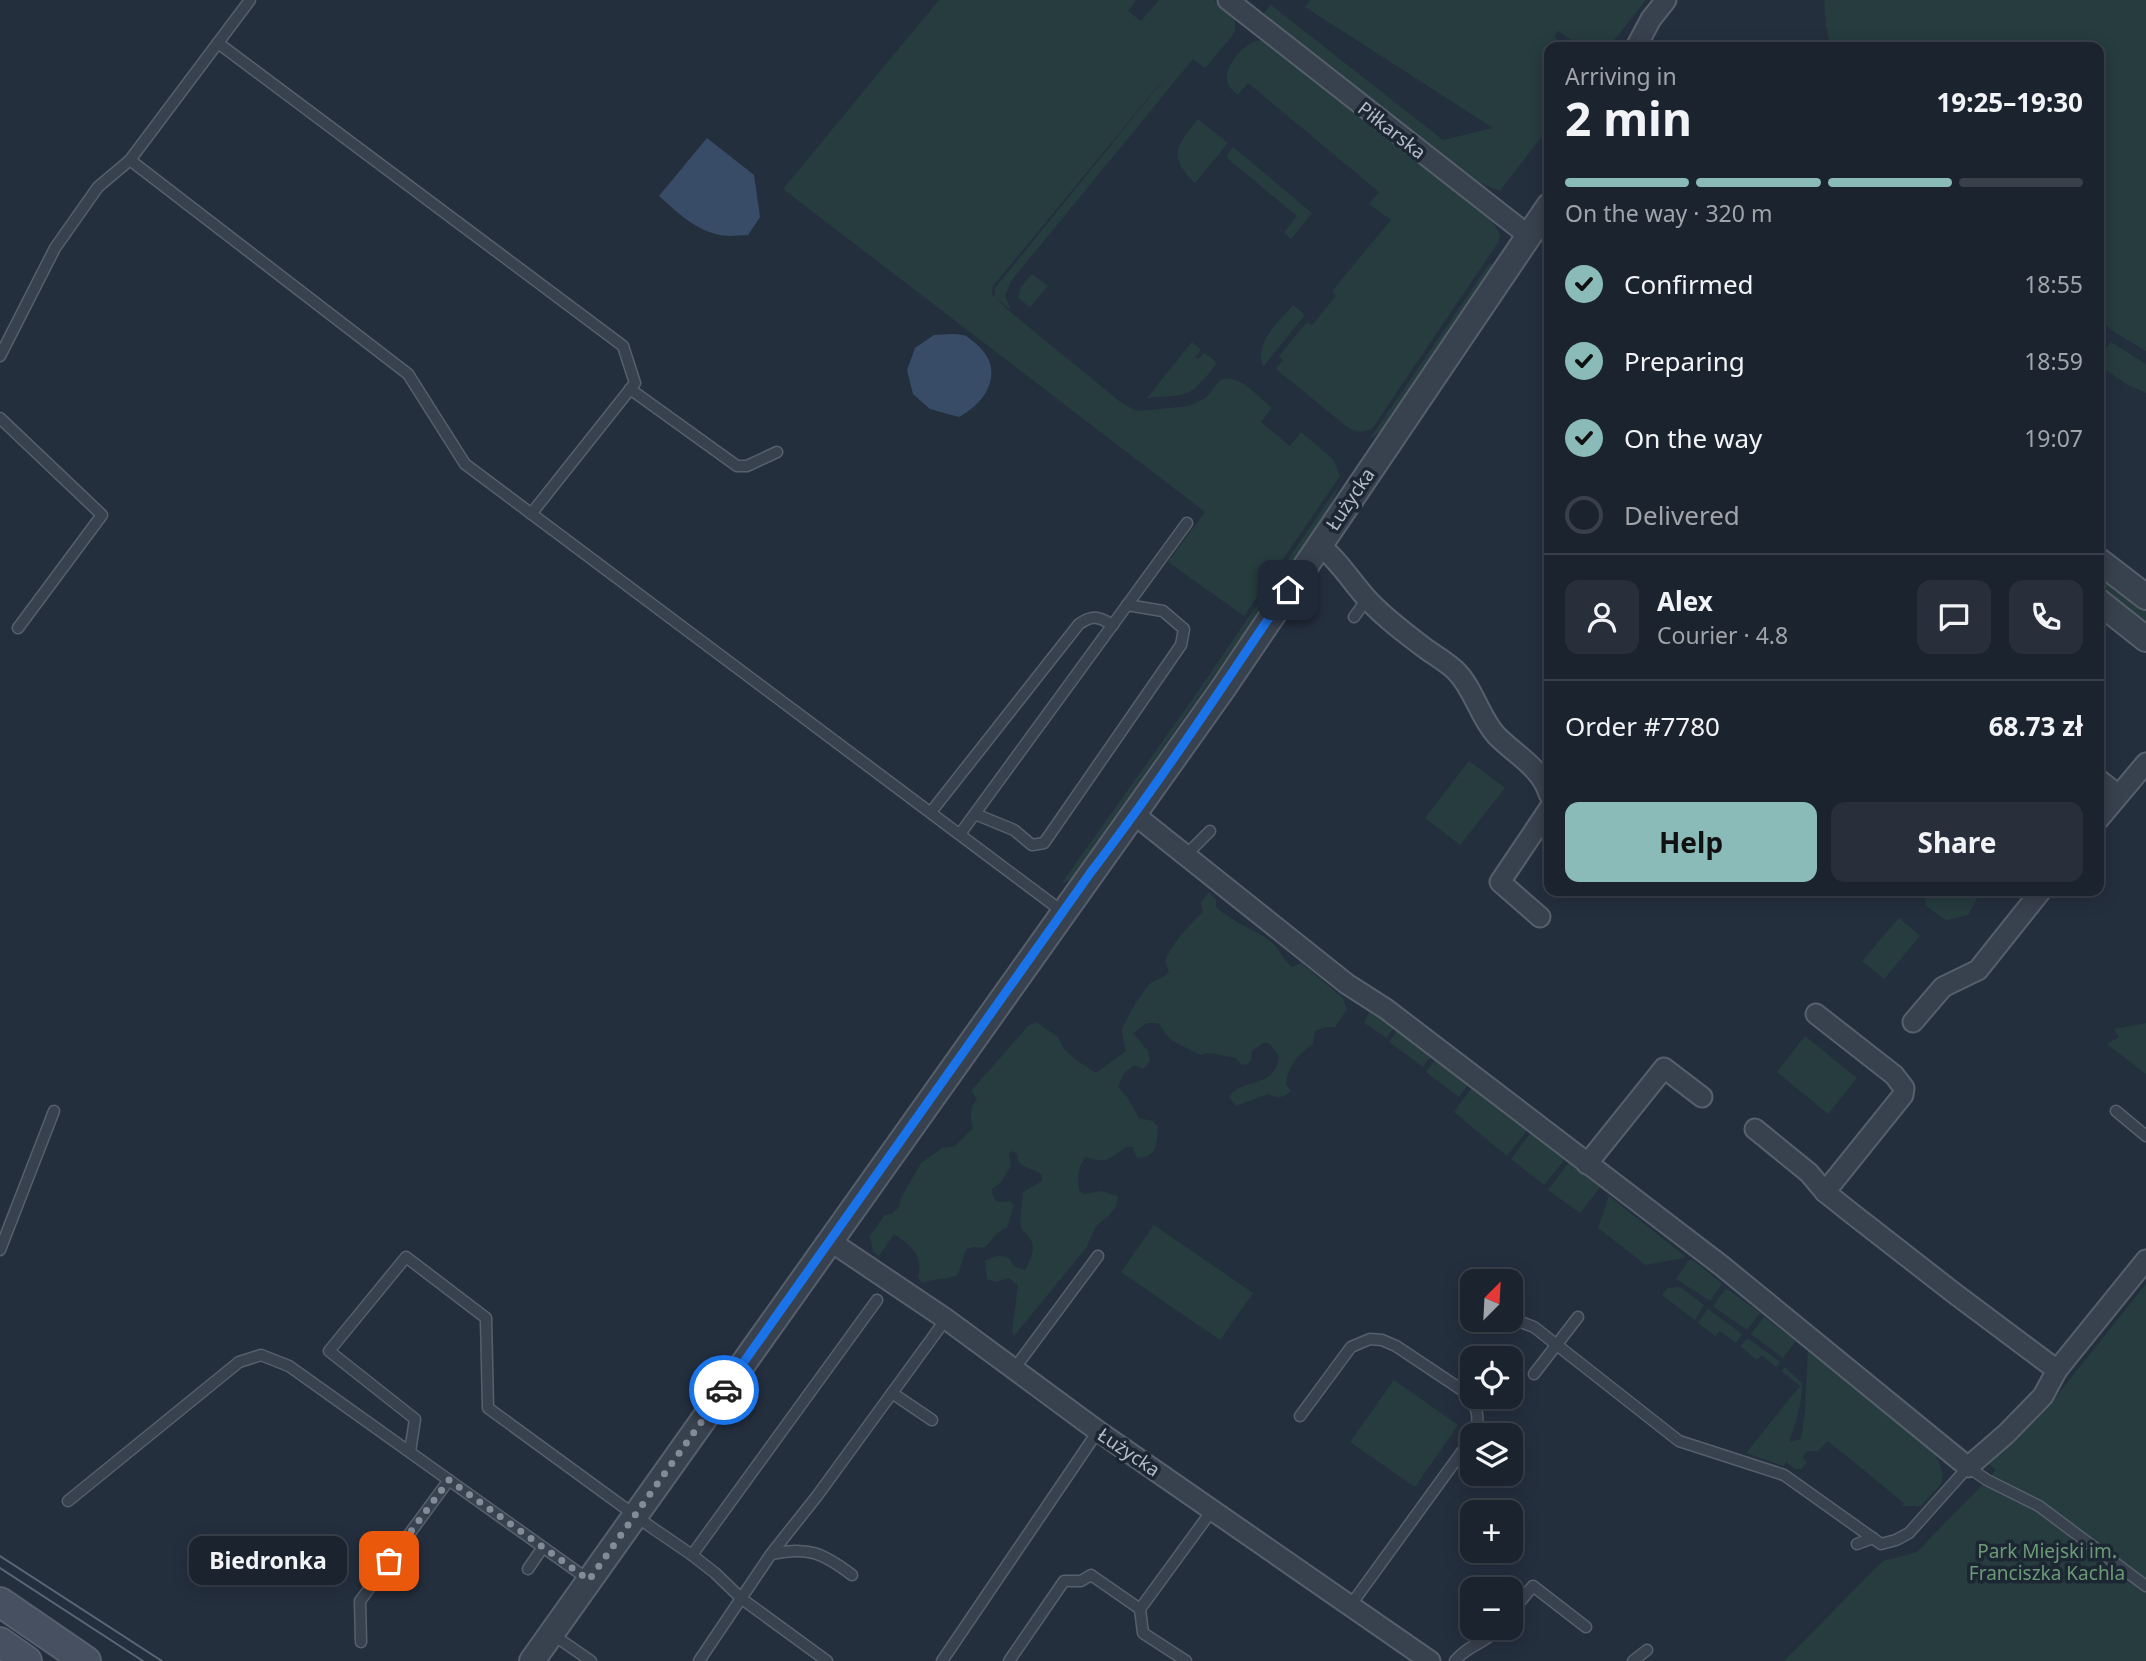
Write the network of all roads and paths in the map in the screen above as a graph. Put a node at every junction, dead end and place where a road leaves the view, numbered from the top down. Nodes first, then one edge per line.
1 (250, 0) edge
2 (1228, 0) edge
3 (1666, 0) edge
4 (1639, 42) edge
5 (218, 43) junction
6 (130, 160) junction
7 (1539, 229) edge
8 (0, 356) edge
9 (630, 389) junction
10 (0, 418) edge
11 (777, 452) dead end
12 (531, 514) junction
13 (1187, 523) dead end
14 (1319, 545) junction
15 (2104, 565) edge
16 (2146, 597) edge
17 (1367, 599) junction
18 (1127, 605) junction
19 (2104, 606) edge
20 (1354, 617) dead end
21 (1113, 625) junction
22 (18, 628) dead end
23 (2146, 639) edge
24 (2146, 763) edge
25 (1544, 782) edge
26 (2104, 784) edge
27 (2118, 795) junction
28 (931, 812) junction
29 (2104, 812) edge
30 (975, 814) junction
31 (1135, 815) junction
32 (1544, 816) edge
33 (1210, 831) dead end
34 (960, 834) junction
35 (1186, 855) junction
36 (2038, 896) edge
37 (1064, 912) junction
38 (1540, 918) dead end
39 (1816, 1014) dead end
40 (1913, 1022) dead end
41 (1702, 1097) dead end
42 (54, 1111) dead end
43 (2116, 1111) dead end
44 (1755, 1129) dead end
45 (2146, 1136) edge
46 (1587, 1164) junction
47 (1825, 1192) junction
48 (830, 1241) junction
49 (0, 1250) edge
50 (1098, 1256) dead end
51 (2146, 1260) edge
52 (877, 1300) dead end
53 (1578, 1317) dead end
54 (946, 1320) junction
55 (1523, 1323) edge
56 (1556, 1345) junction
57 (1014, 1369) junction
58 (2057, 1370) junction
59 (1534, 1374) dead end
60 (892, 1393) junction
61 (1300, 1416) dead end
62 (932, 1419) dead end
63 (1479, 1423) edge
64 (1098, 1431) junction
65 (410, 1452) junction
66 (1460, 1454) edge
67 (1968, 1467) junction
68 (449, 1480) junction
69 (68, 1501) dead end
70 (1213, 1509) junction
71 (635, 1516) junction
72 (1873, 1538) junction
73 (1857, 1544) dead end
74 (544, 1547) junction
75 (771, 1554) junction
76 (692, 1555) junction
77 (528, 1569) dead end
78 (852, 1575) dead end
79 (589, 1580) junction
80 (2146, 1586) edge
81 (1523, 1598) edge
82 (742, 1599) junction
83 (0, 1602) edge
84 (1350, 1606) junction
85 (1140, 1609) junction
86 (1586, 1627) dead end
87 (552, 1633) junction
88 (1484, 1640) edge
89 (0, 1642) edge
90 (361, 1642) dead end
91 (1647, 1650) dead end
92 (821, 1659) edge
93 (27, 1661) edge
94 (86, 1661) edge
95 (532, 1661) edge
96 (591, 1661) edge
97 (699, 1661) edge
98 (942, 1661) edge
99 (1009, 1661) edge
100 (1186, 1661) edge
101 (1430, 1661) edge
102 (1455, 1661) edge
103 (1633, 1661) edge

1 - 5 lane
2 - 7 street, Piłkarska
3 - 4 street
5 - 6 lane
5 - 9 lane
6 - 8 lane
6 - 12 lane
7 - 14 street, Łużycka
9 - 11 lane
9 - 12 lane
10 - 22 lane
12 - 28 lane
13 - 18 lane
14 - 17 street
14 - 31 street, Łużycka
15 - 16 street
17 - 20 lane
17 - 25 street
18 - 21 lane
18 - 30 lane
19 - 23 street
21 - 28 lane
21 - 30 lane
24 - 27 street
26 - 27 street
27 - 29 street
28 - 34 lane
30 - 34 lane
31 - 35 street
31 - 37 street, Łużycka
32 - 38 street
33 - 35 lane
34 - 37 lane
35 - 46 street
36 - 40 street
37 - 48 street, Łużycka
39 - 47 street
41 - 46 street
42 - 49 lane
43 - 45 lane
44 - 47 street
46 - 67 street
47 - 58 street
48 - 54 street, Łużycka
48 - 71 street, Łużycka
50 - 57 lane
51 - 58 street
52 - 76 lane
53 - 56 lane
54 - 57 street, Łużycka
54 - 60 lane
55 - 56 lane
56 - 59 lane
56 - 72 lane
57 - 64 street, Łużycka
58 - 67 street
60 - 62 lane
60 - 75 lane
61 - 63 lane
64 - 70 street, Łużycka
64 - 98 lane
65 - 68 lane
65 - 69 lane
65 - 71 lane
66 - 84 lane
67 - 72 lane
67 - 80 lane
68 - 74 lane
68 - 90 lane
70 - 84 street, Łużycka
70 - 85 lane
71 - 76 lane
71 - 79 street, Łużycka
72 - 73 lane
74 - 77 lane
74 - 79 lane
75 - 78 lane
75 - 82 lane
76 - 82 lane
79 - 87 street, Łużycka
81 - 86 lane
82 - 92 lane
82 - 97 lane
83 - 94 main road
84 - 101 street, Łużycka
85 - 99 lane
85 - 100 lane
87 - 95 street, Łużycka
87 - 96 lane
88 - 102 lane
89 - 93 main road
91 - 103 lane

